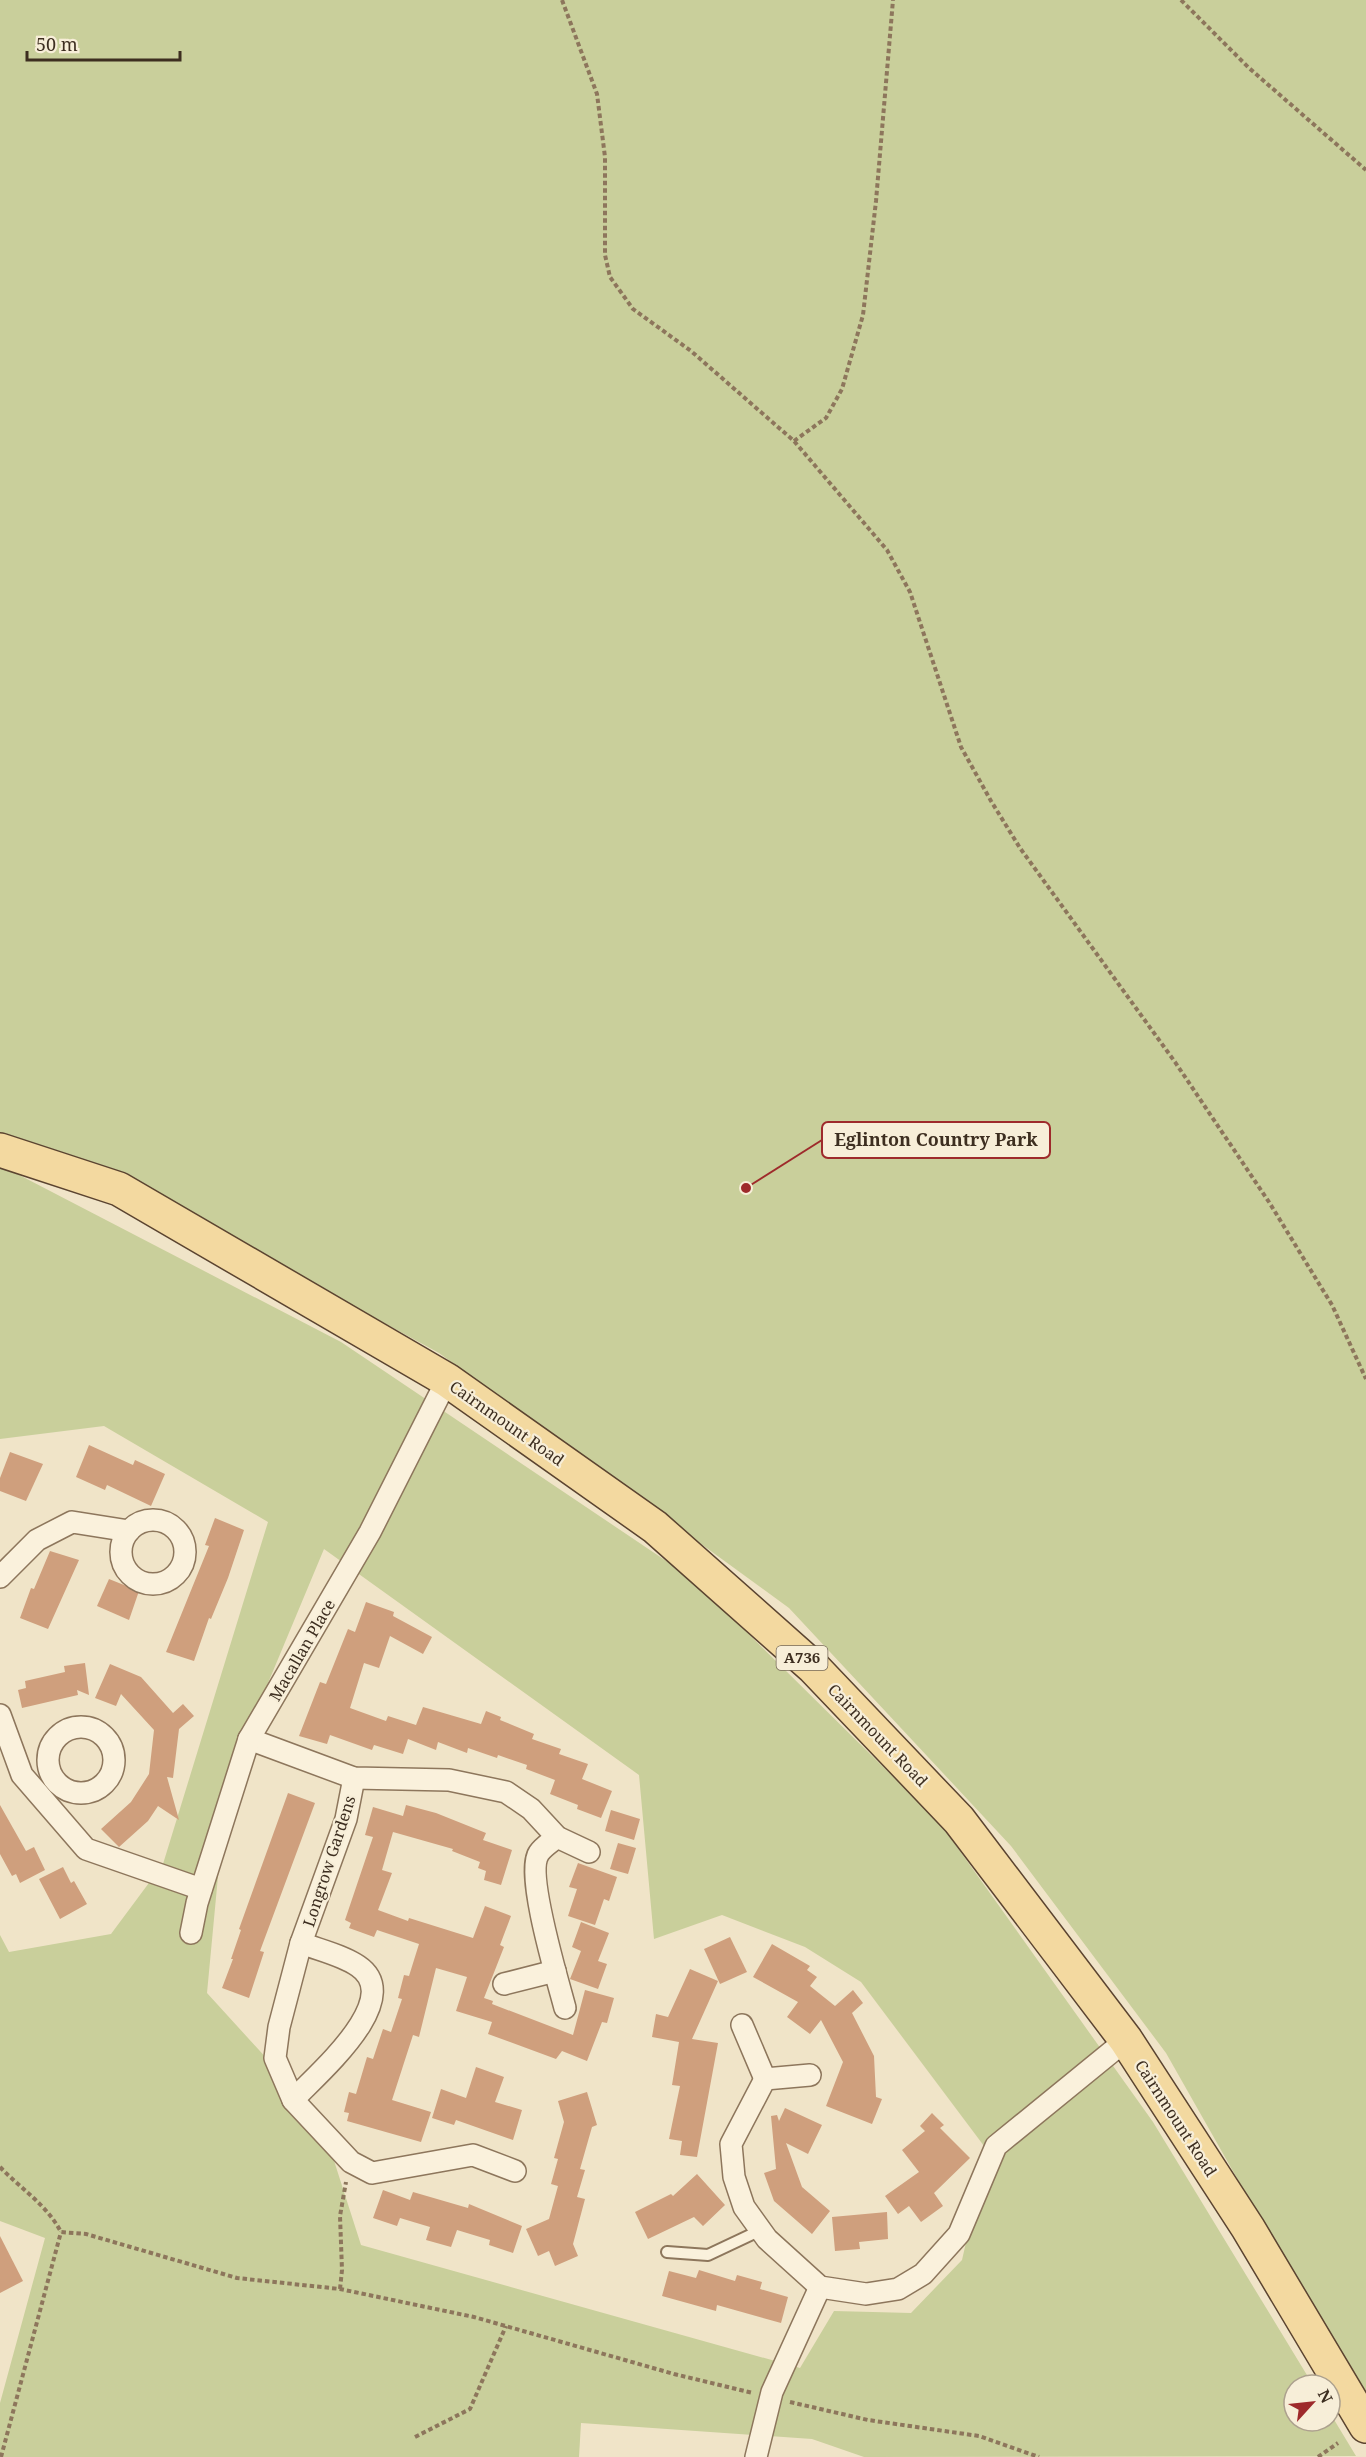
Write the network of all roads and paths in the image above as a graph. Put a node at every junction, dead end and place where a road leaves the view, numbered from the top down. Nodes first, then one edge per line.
1 (562, 0) edge
2 (892, 0) edge
3 (1181, 0) edge
4 (1366, 170) edge
5 (794, 441) junction
6 (0, 1150) edge
7 (1366, 1379) edge
8 (447, 1380) junction
9 (129, 1530) dead end
10 (0, 1577) edge
11 (0, 1715) edge
12 (249, 1739) junction
13 (48, 1766) dead end
14 (22, 1774) junction
15 (354, 1779) junction
16 (557, 1838) junction
17 (589, 1852) dead end
18 (201, 1889) junction
19 (191, 1933) dead end
20 (301, 1943) junction
21 (555, 1971) junction
22 (504, 1984) dead end
23 (565, 2008) dead end
24 (742, 2025) dead end
25 (1126, 2040) junction
26 (810, 2075) dead end
27 (765, 2079) junction
28 (292, 2100) junction
29 (351, 2162) junction
30 (0, 2167) edge
31 (515, 2170) dead end
32 (761, 2230) junction
33 (61, 2232) junction
34 (667, 2252) dead end
35 (820, 2287) junction
36 (340, 2289) junction
37 (506, 2326) junction
38 (772, 2395) junction
39 (1366, 2426) edge
40 (415, 2438) dead end
41 (1338, 2443) dead end
42 (1, 2457) edge
43 (756, 2457) edge
44 (1039, 2457) edge
45 (1318, 2457) edge

1 - 5 path
2 - 5 path
3 - 4 path
5 - 7 path
6 - 8 main road, Cairnmount Road / A736
8 - 12 street, Macallan Place
8 - 25 main road, Cairnmount Road / A736
9 - 10 street
11 - 14 street
12 - 15 street
12 - 18 street, Macallan Place
13 - 14 street
14 - 18 street
15 - 16 street
15 - 20 street, Longrow Gardens
16 - 17 street
16 - 21 street
18 - 19 street, Macallan Place
20 - 28 street, Longrow Gardens
20 - 28 street, Longrow Gardens
21 - 22 street
21 - 23 street
24 - 27 street
25 - 35 street
25 - 39 main road, Cairnmount Road / A736
26 - 27 street
27 - 32 street
28 - 29 street, Longrow Gardens
29 - 31 street, Longrow Gardens
29 - 36 path
30 - 33 path
32 - 34 lane
32 - 35 street
33 - 36 path
33 - 42 path
35 - 38 street
36 - 37 path
37 - 38 path
37 - 40 path
38 - 43 street
38 - 44 path
41 - 45 path

